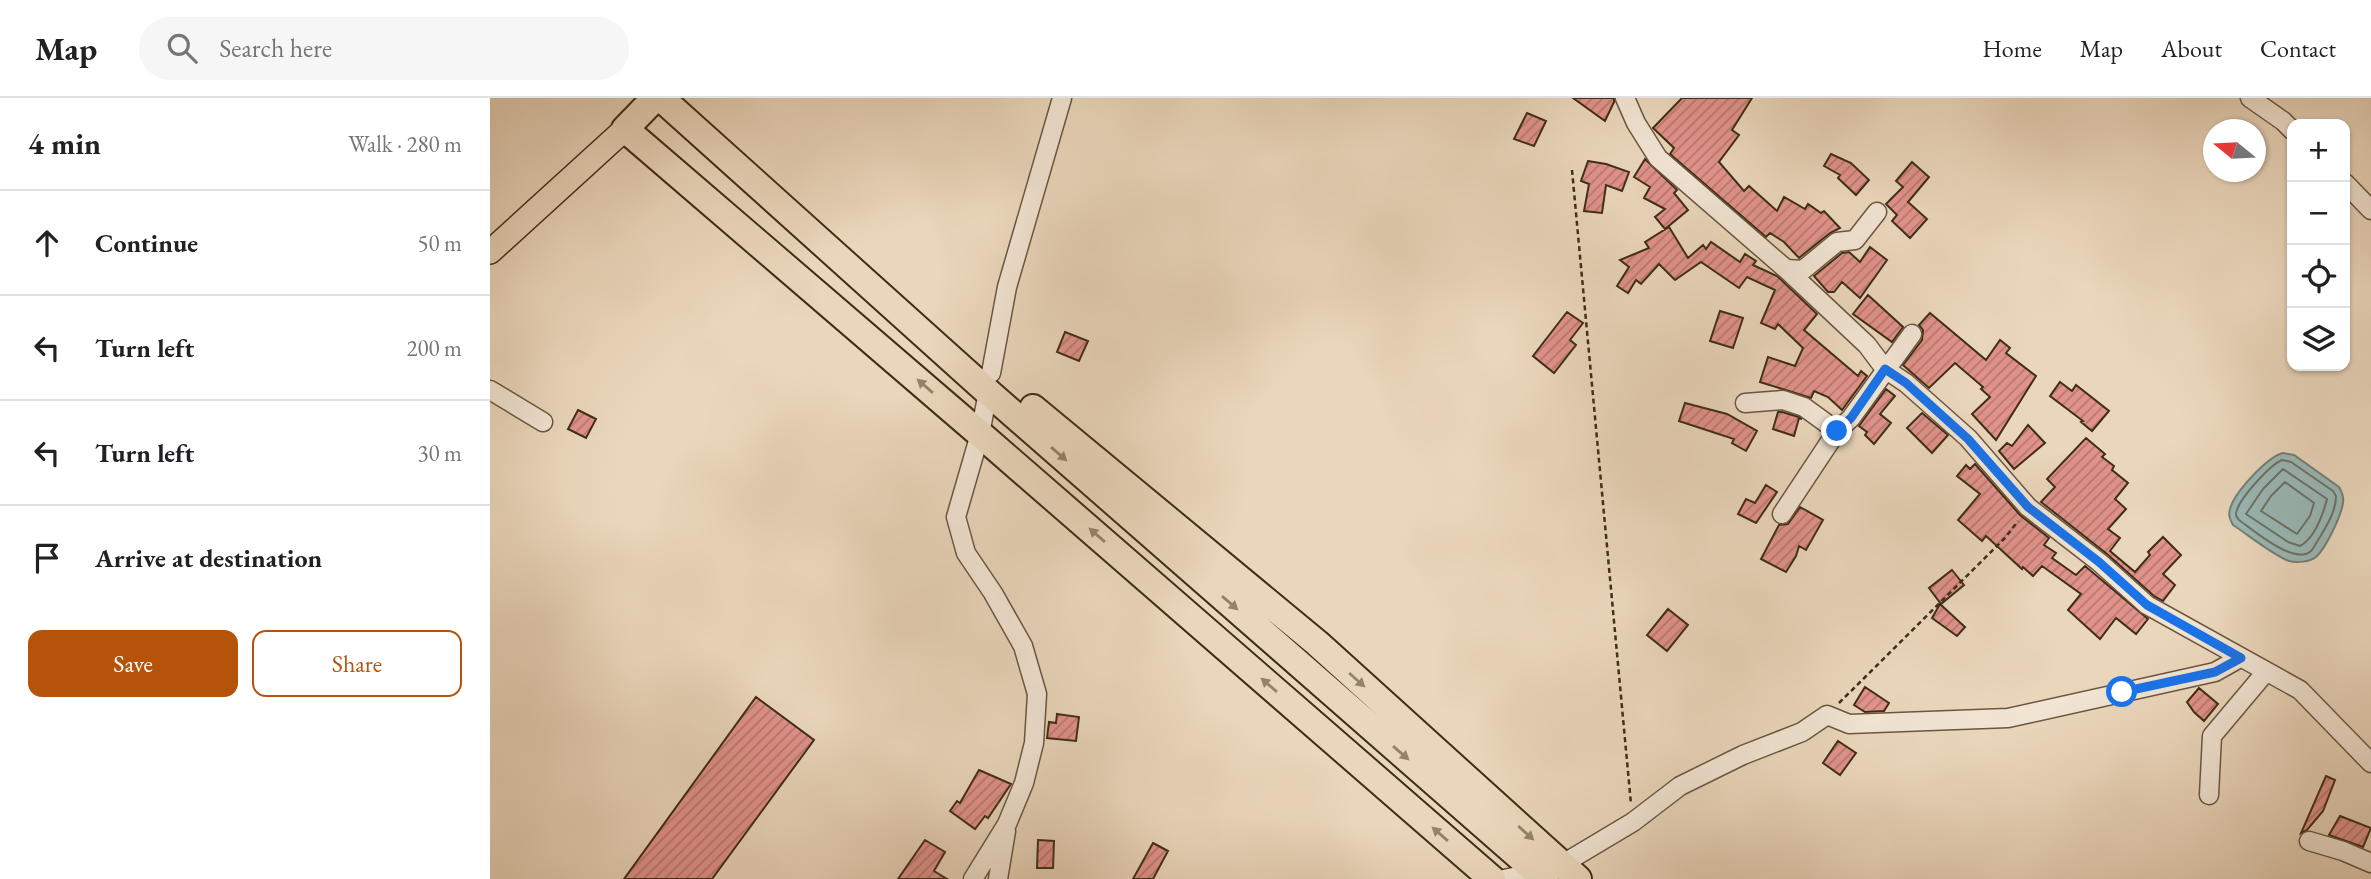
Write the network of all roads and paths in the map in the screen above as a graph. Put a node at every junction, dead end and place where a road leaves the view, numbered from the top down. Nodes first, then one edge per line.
1 (655, 98) edge
2 (661, 98) edge
3 (1062, 98) edge
4 (1625, 98) edge
5 (2250, 98) edge
6 (2287, 125) edge
7 (625, 129) junction
8 (1572, 170) dead end
9 (2350, 188) edge
10 (2371, 210) edge
11 (1877, 212) dead end
12 (490, 252) edge
13 (1786, 269) junction
14 (1912, 334) dead end
15 (1885, 369) junction
16 (990, 382) junction
17 (490, 390) edge
18 (1745, 403) dead end
19 (542, 422) dead end
20 (1837, 431) junction
21 (980, 433) junction
22 (2028, 507) junction
23 (1782, 514) dead end
24 (2241, 658) junction
25 (2265, 673) junction
26 (1827, 715) junction
27 (2371, 762) edge
28 (2209, 794) dead end
29 (1633, 821) junction
30 (1007, 824) junction
31 (2309, 841) dead end
32 (2371, 863) edge
33 (1555, 874) edge
34 (973, 879) edge
35 (998, 879) edge
36 (1492, 879) edge
37 (1504, 879) edge

1 - 7 highway
2 - 16 highway
3 - 16 street
4 - 13 street
5 - 6 street
7 - 12 main road
21 -> 7 highway
8 - 29 path
9 - 10 street
11 - 13 street
13 - 15 street
14 - 15 street
15 - 20 street
15 - 22 street
16 - 21 street
16 -> 33 highway
17 - 19 street
18 - 20 street
20 - 23 street
21 - 30 street
36 -> 21 highway
22 - 24 street
22 - 26 path
24 - 25 street
24 - 26 street
25 - 27 street
25 - 28 street
26 - 29 street
29 - 33 street
30 - 34 street
30 - 35 street
31 - 32 street
33 - 37 street

